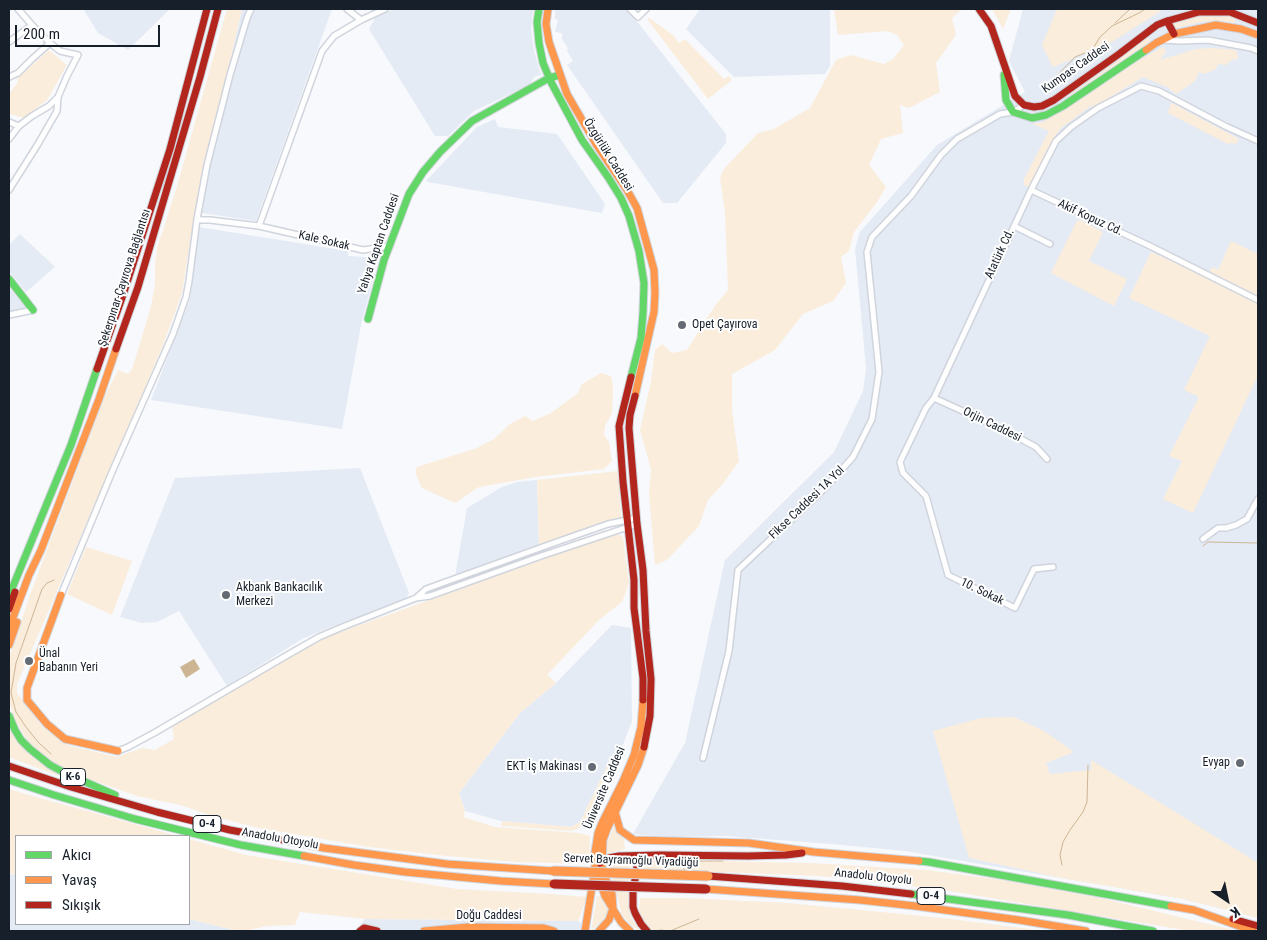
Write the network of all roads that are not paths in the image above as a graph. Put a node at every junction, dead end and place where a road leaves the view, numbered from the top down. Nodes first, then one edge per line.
1 (18, 9) edge
2 (200, 9) edge
3 (207, 9) edge
4 (218, 9) edge
5 (223, 9) edge
6 (251, 9) edge
7 (347, 9) edge
8 (385, 9) edge
9 (539, 9) edge
10 (548, 9) edge
11 (630, 9) edge
12 (646, 9) edge
13 (980, 9) edge
14 (1242, 16) junction
15 (360, 20) junction
16 (1167, 21) junction
17 (1258, 23) edge
18 (32, 25) junction
19 (1241, 29) junction
20 (1147, 32) junction
21 (1258, 35) edge
22 (1176, 38) junction
23 (1159, 41) junction
24 (9, 42) edge
25 (50, 43) junction
26 (1258, 52) edge
27 (204, 59) junction
28 (1004, 64) junction
29 (560, 75) junction
30 (9, 77) edge
31 (549, 78) junction
32 (186, 85) junction
33 (58, 97) junction
34 (1024, 105) junction
35 (1012, 112) junction
36 (9, 122) edge
37 (19, 126) junction
38 (9, 139) edge
39 (1258, 141) edge
40 (9, 190) edge
41 (1031, 190) junction
42 (197, 219) junction
43 (259, 226) junction
44 (1014, 226) junction
45 (1050, 244) dead end
46 (390, 246) junction
47 (9, 279) edge
48 (1258, 300) edge
49 (33, 310) joint
50 (9, 315) edge
51 (368, 319) dead end
52 (934, 398) junction
53 (1047, 458) dead end
54 (51, 496) junction
55 (1258, 499) edge
56 (632, 522) junction
57 (1203, 539) dead end
58 (41, 550) junction
59 (1053, 567) dead end
60 (948, 575) joint
61 (61, 595) joint
62 (9, 596) edge
63 (9, 609) edge
64 (9, 628) edge
65 (9, 645) edge
66 (9, 716) edge
67 (118, 751) joint
68 (703, 758) dead end
69 (9, 766) edge
70 (9, 780) edge
71 (157, 812) junction
72 (615, 812) junction
73 (814, 852) junction
74 (655, 855) junction
75 (598, 865) junction
76 (553, 871) joint
77 (708, 876) joint
78 (554, 884) joint
79 (706, 890) joint
80 (613, 908) junction
81 (1194, 910) junction
82 (1258, 926) edge
83 (360, 931) edge
84 (377, 931) edge
85 (424, 931) edge
86 (554, 931) edge
87 (585, 931) edge
88 (599, 931) edge
89 (630, 931) edge
90 (647, 931) edge
91 (1086, 931) edge
92 (1153, 931) edge
93 (1253, 931) edge

1 - 18 street
2 - 32 main road
3 - 32 main road, Şekerpınar-Çayırova Bağlantısı
4 - 27 main road, Şekerpınar-Çayırova Bağlantısı
5 - 27 main road
6 - 42 street
7 - 15 street
8 - 15 street
9 - 31 main road, Özgürlük Caddesi
10 - 29 main road, Özgürlük Caddesi
11 - 12 street
13 - 28 main road
14 - 16 main road, Kumpas Caddesi
14 - 17 main road, Kumpas Caddesi
14 - 19 street
15 - 43 street
16 - 20 main road, Kumpas Caddesi
16 - 22 main road
18 - 24 street
18 - 25 street
19 - 21 main road, Kumpas Caddesi
19 - 22 main road, Kumpas Caddesi
20 - 23 main road
20 - 34 main road, Kumpas Caddesi
22 - 23 main road, Kumpas Caddesi
22 - 26 street
23 - 35 main road, Kumpas Caddesi
25 - 30 street
25 - 33 street
27 - 58 main road, Şekerpınar-Çayırova Bağlantısı
28 - 34 main road
28 - 35 main road
29 - 31 main road, Yahya Kaptan Caddesi
29 - 56 main road, Özgürlük Caddesi
31 - 46 main road, Yahya Kaptan Caddesi
31 - 56 main road, Özgürlük Caddesi
32 - 54 main road, Şekerpınar-Çayırova Bağlantısı
33 - 37 street
33 - 40 street
34 - 35 street, Fikse Caddesi 1A Yol
35 - 68 street, Fikse Caddesi 1A Yol
36 - 37 street
37 - 38 street
39 - 41 street, Atatürk Cd.
41 - 44 street, Atatürk Cd.
41 - 48 street, Akif Kopuz Cd.
42 - 43 street, Kale Sokak
42 - 61 street
43 - 46 street, Kale Sokak
44 - 45 street
44 - 52 street, Atatürk Cd.
46 - 51 main road, Yahya Kaptan Caddesi
47 - 49 main road
49 - 50 street
52 - 53 street, Orjin Caddesi
52 - 60 street, Atatürk Cd.
54 - 62 main road
54 - 63 main road
55 - 57 street
56 - 67 street
56 - 72 main road, Üniversite Caddesi
56 - 75 main road, Üniversite Caddesi
58 - 64 main road
58 - 65 main road
59 - 60 street, 10. Sokak
61 - 67 main road
66 - 71 main road, K-6
69 - 71 main road, Anadolu Otoyolu / O-4
70 - 78 main road, Anadolu Otoyolu / O-4
71 - 76 main road, Anadolu Otoyolu / O-4
72 - 73 main road
72 - 75 main road, Üniversite Caddesi
73 - 74 main road
73 - 81 main road
74 - 75 main road
74 - 90 main road
75 - 80 main road, Üniversite Caddesi
75 - 87 main road
76 - 77 main road, Servet Bayramoğlu Viyadüğü / O-4, bridge
77 - 92 main road, Anadolu Otoyolu / O-4
78 - 79 main road, Servet Bayramoğlu Viyadüğü / O-4, bridge
79 - 91 main road, Anadolu Otoyolu / O-4
80 - 88 main road
80 - 89 main road, Üniversite Caddesi
81 - 82 main road
81 - 93 main road
83 - 84 main road
85 - 86 main road, Doğu Caddesi

